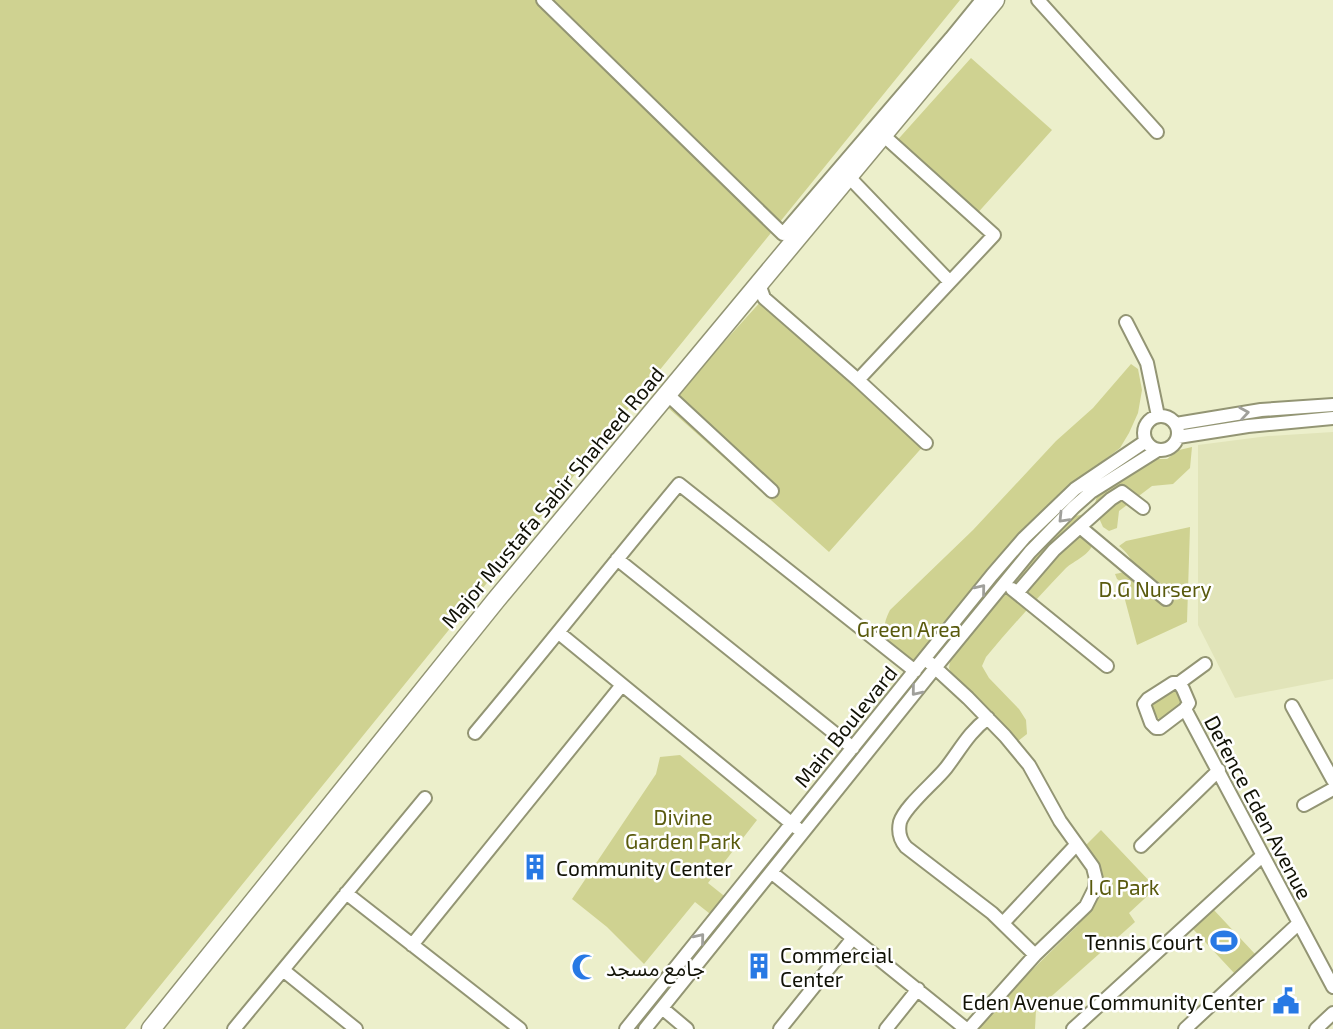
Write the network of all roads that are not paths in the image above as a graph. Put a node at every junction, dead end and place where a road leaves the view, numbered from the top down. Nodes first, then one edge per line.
1 (543, 0) edge
2 (982, 0) edge
3 (995, 0) edge
4 (1038, 0) edge
5 (1157, 132) dead end
6 (883, 135) junction
7 (848, 176) junction
8 (950, 282) junction
9 (759, 284) junction
10 (1126, 322) dead end
11 (858, 380) junction
12 (667, 394) junction
13 (1333, 405) edge
14 (1158, 416) junction
15 (1333, 418) edge
16 (1176, 424) junction
17 (1178, 438) junction
18 (1146, 441) junction
19 (926, 443) dead end
20 (1158, 450) junction
21 (772, 491) dead end
22 (1079, 494) junction
23 (1143, 508) dead end
24 (1094, 514) junction
25 (1080, 527) junction
26 (617, 559) junction
27 (1004, 582) junction
28 (1017, 593) junction
29 (1166, 599) dead end
30 (559, 633) junction
31 (924, 659) junction
32 (1205, 664) dead end
33 (1107, 666) dead end
34 (935, 668) junction
35 (915, 671) junction
36 (1179, 684) junction
37 (622, 685) junction
38 (1292, 706) dead end
39 (1185, 709) junction
40 (988, 718) junction
41 (475, 733) dead end
42 (853, 748) junction
43 (1219, 770) junction
44 (1333, 780) edge
45 (1333, 789) edge
46 (425, 799) dead end
47 (1304, 805) dead end
48 (792, 824) junction
49 (802, 833) junction
50 (1076, 845) junction
51 (1141, 846) dead end
52 (1262, 856) junction
53 (771, 872) junction
54 (346, 893) junction
55 (1003, 923) junction
56 (1299, 923) junction
57 (853, 938) junction
58 (412, 945) junction
59 (1035, 954) junction
60 (283, 971) junction
61 (1333, 987) edge
62 (918, 989) junction
63 (662, 1008) junction
64 (1333, 1013) edge
65 (150, 1029) edge
66 (234, 1029) edge
67 (356, 1029) edge
68 (520, 1029) edge
69 (626, 1029) edge
70 (645, 1029) edge
71 (687, 1029) edge
72 (780, 1029) edge
73 (886, 1029) edge
74 (968, 1029) edge
75 (1073, 1029) edge
76 (1185, 1029) edge
77 (1316, 1029) edge

1 - 2 street
3 - 6 street, Major Mustafa Sabir Shaheed Road
4 - 5 street
6 - 7 street, Major Mustafa Sabir Shaheed Road
6 - 8 street
7 - 8 street
7 - 9 street, Major Mustafa Sabir Shaheed Road
8 - 11 street
9 - 11 street
9 - 12 street, Major Mustafa Sabir Shaheed Road
10 - 14 street
11 - 19 street
12 - 21 street
12 - 65 street, Major Mustafa Sabir Shaheed Road
16 -> 13 street
14 - 16 street
14 - 18 street
15 - 17 street
16 - 17 street
17 - 20 street
18 - 20 street
18 - 22 street, Main Boulevard
20 - 22 street, Main Boulevard
22 - 24 street
22 -> 27 street, Main Boulevard
31 -> 22 street, Main Boulevard
23 - 24 street
24 - 25 street
25 - 28 street
25 - 29 street
26 - 30 street
26 - 35 street
26 - 42 street
27 - 28 street
27 - 34 street, Main Boulevard
28 - 33 street
30 - 37 street
30 - 41 street
31 - 34 street
31 - 35 street, Main Boulevard
32 - 36 street
34 - 40 street
34 -> 49 street, Main Boulevard
35 - 42 street, Main Boulevard
36 - 39 street, Defence Eden Avenue
36 - 39 street
37 - 48 street
37 - 58 street
38 - 44 street
39 - 43 street, Defence Eden Avenue
40 - 50 street
40 - 55 street
42 - 48 street, Main Boulevard
43 - 51 street
43 - 52 street, Defence Eden Avenue
45 - 47 street
46 - 54 street
48 - 49 street
69 -> 48 street, Main Boulevard
49 - 53 street, Main Boulevard
50 - 55 street
50 - 59 street
52 - 56 street, Defence Eden Avenue
52 - 75 street
53 - 57 street
53 - 63 street, Main Boulevard
54 - 58 street
54 - 60 street
55 - 59 street
56 - 61 street, Defence Eden Avenue
56 - 76 street
57 - 62 street
57 - 72 street
58 - 68 street
59 - 74 street
60 - 66 street
60 - 67 street
62 - 73 street
62 - 74 street
63 - 70 street, Main Boulevard
63 - 71 street
64 - 77 street

